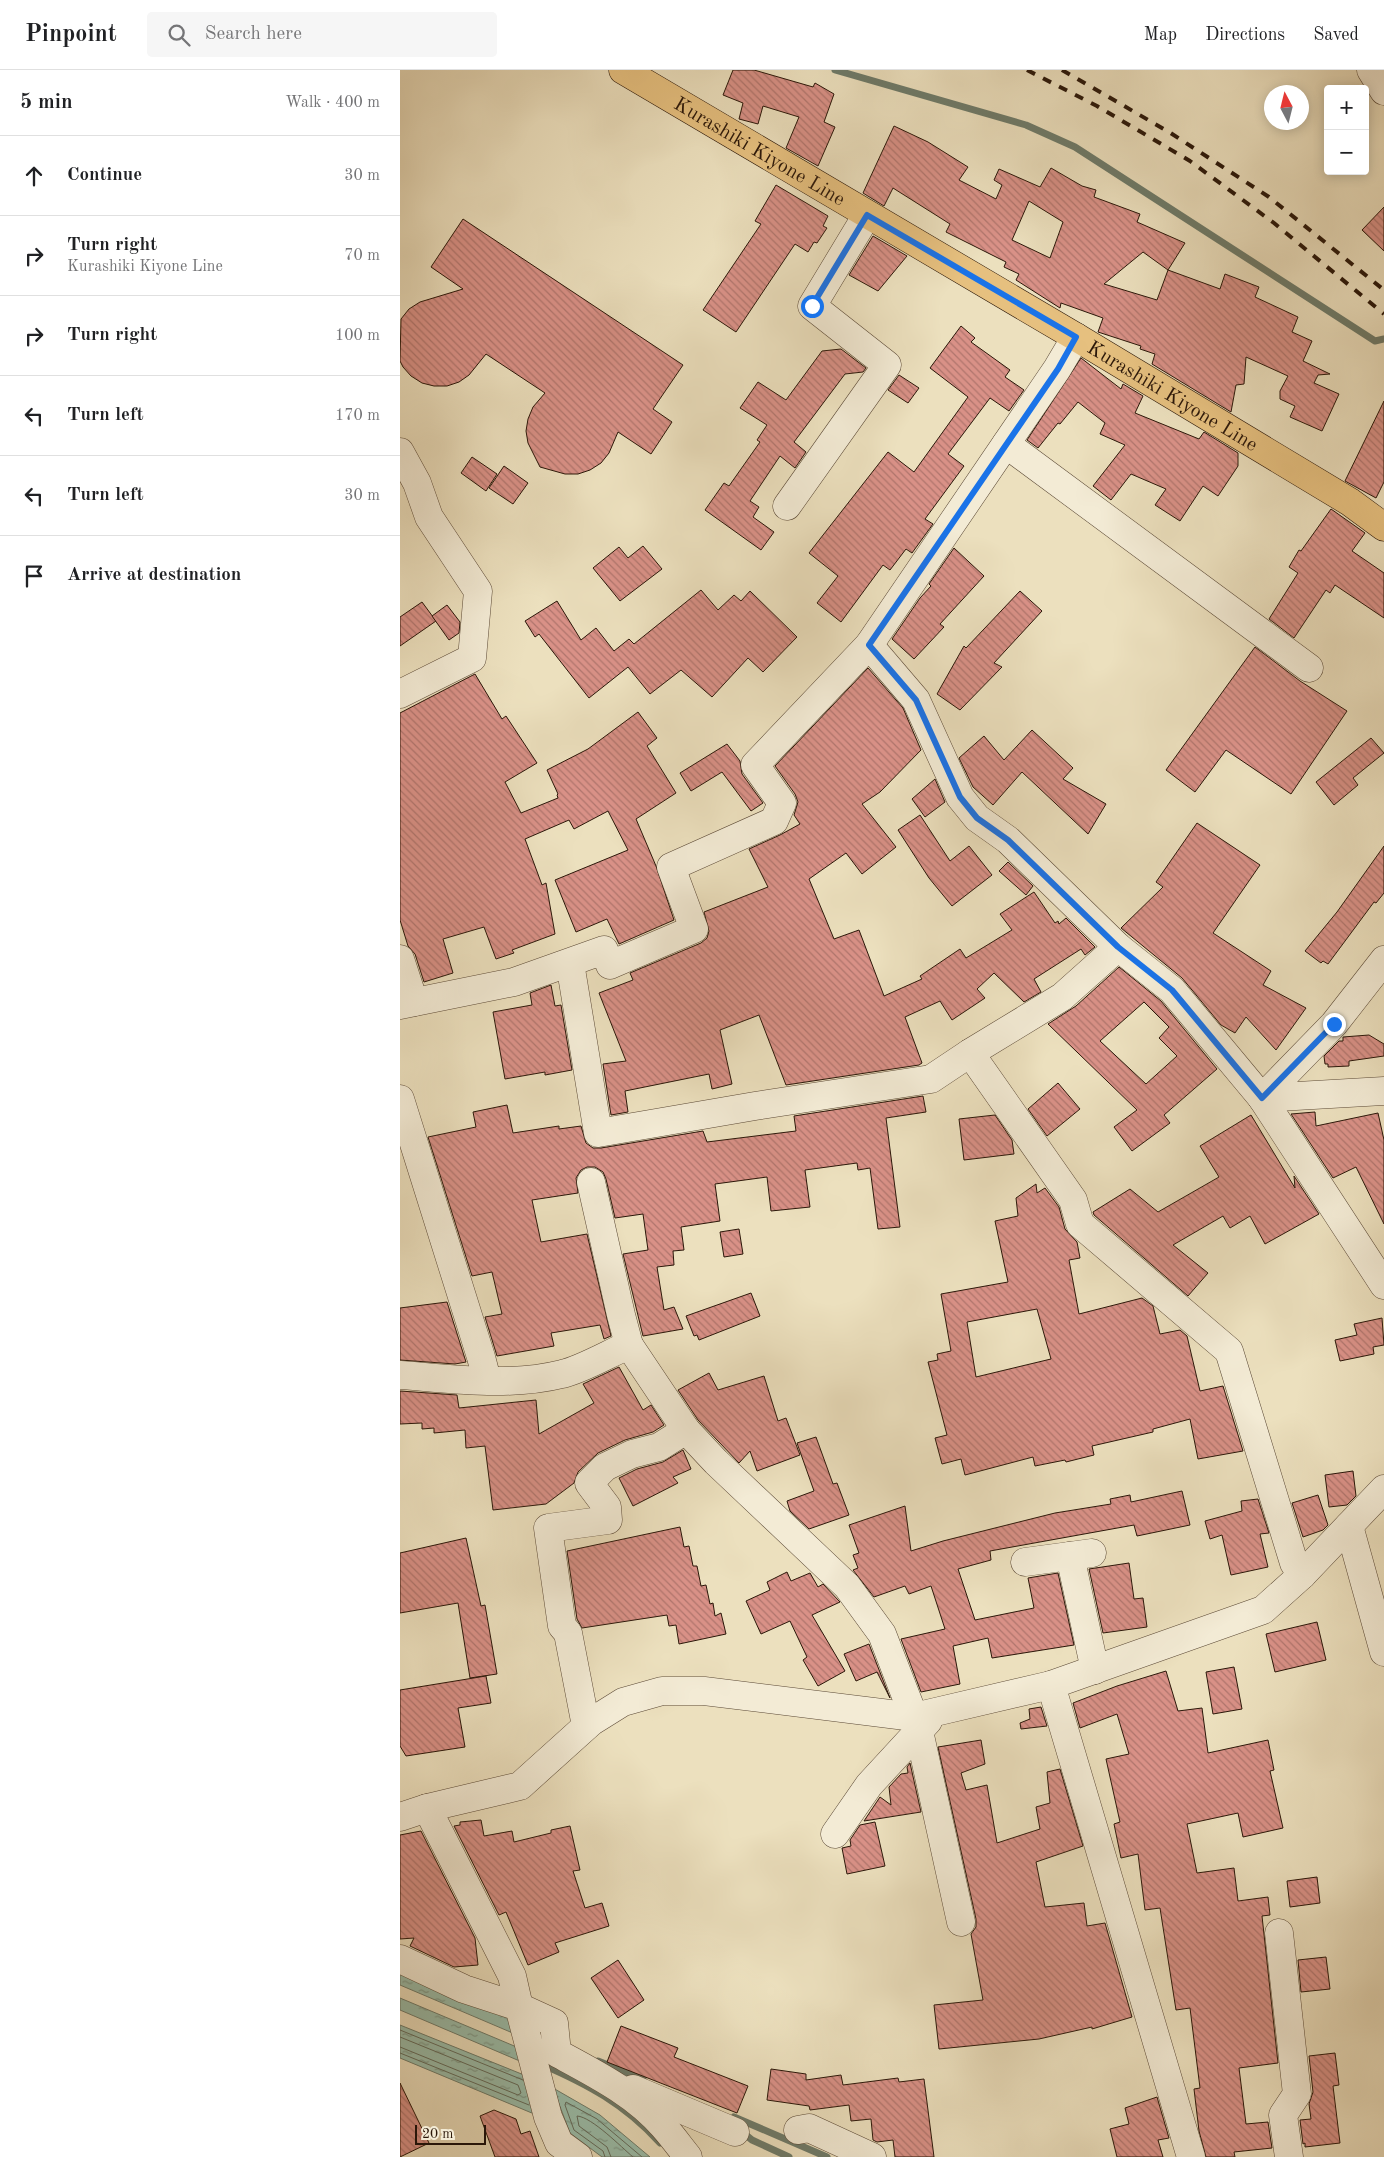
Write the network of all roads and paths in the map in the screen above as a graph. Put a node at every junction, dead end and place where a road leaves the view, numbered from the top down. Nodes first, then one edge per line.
1 (624, 70) edge
2 (1371, 70) edge
3 (1384, 91) edge
4 (867, 215) junction
5 (1076, 337) junction
6 (1006, 444) junction
7 (400, 452) edge
8 (787, 506) dead end
9 (1384, 527) edge
10 (869, 645) junction
11 (1309, 668) dead end
12 (400, 694) edge
13 (1118, 947) junction
14 (400, 959) edge
15 (1384, 960) edge
16 (570, 963) junction
17 (407, 1004) edge
18 (970, 1053) junction
19 (1384, 1091) edge
20 (1262, 1098) junction
21 (400, 1099) edge
22 (404, 1131) edge
23 (591, 1182) dead end
24 (1384, 1285) edge
25 (629, 1345) junction
26 (400, 1376) edge
27 (487, 1380) junction
28 (686, 1430) junction
29 (1384, 1489) edge
30 (1349, 1526) junction
31 (1025, 1562) dead end
32 (1302, 1575) junction
33 (1384, 1652) edge
34 (1095, 1670) junction
35 (1051, 1685) junction
36 (923, 1720) junction
37 (586, 1726) junction
38 (427, 1808) junction
39 (400, 1817) edge
40 (836, 1834) dead end
41 (961, 1922) dead end
42 (1279, 1933) dead end
43 (400, 1959) edge
44 (520, 2013) junction
45 (588, 2069) junction
46 (798, 2130) dead end
47 (734, 2132) dead end
48 (578, 2157) edge
49 (688, 2157) edge
50 (872, 2157) edge
51 (1191, 2157) edge
52 (1289, 2157) edge

1 - 4 main road, Kurashiki Kiyone Line
2 - 3 street
4 - 5 main road, Kurashiki Kiyone Line
4 - 8 street
5 - 6 street
5 - 9 main road, Kurashiki Kiyone Line
6 - 10 street
6 - 11 street
7 - 12 street
10 - 13 street
10 - 16 street
13 - 18 street
13 - 20 street
14 - 17 street
15 - 20 street
16 - 17 street
16 - 18 street
18 - 32 street
19 - 20 street
20 - 24 street
21 - 22 street
22 - 27 street
23 - 25 street
25 - 27 street
25 - 28 street
26 - 27 street
28 - 36 street
28 - 37 street
29 - 30 street
30 - 32 street
30 - 33 street
31 - 34 street
32 - 34 street
34 - 35 street
35 - 36 street
35 - 51 street
36 - 37 street
36 - 40 street
36 - 41 street
37 - 38 street
38 - 39 street
38 - 44 street
42 - 52 street
43 - 44 street
44 - 45 street
44 - 48 street
45 - 47 street
45 - 49 street
46 - 50 street

